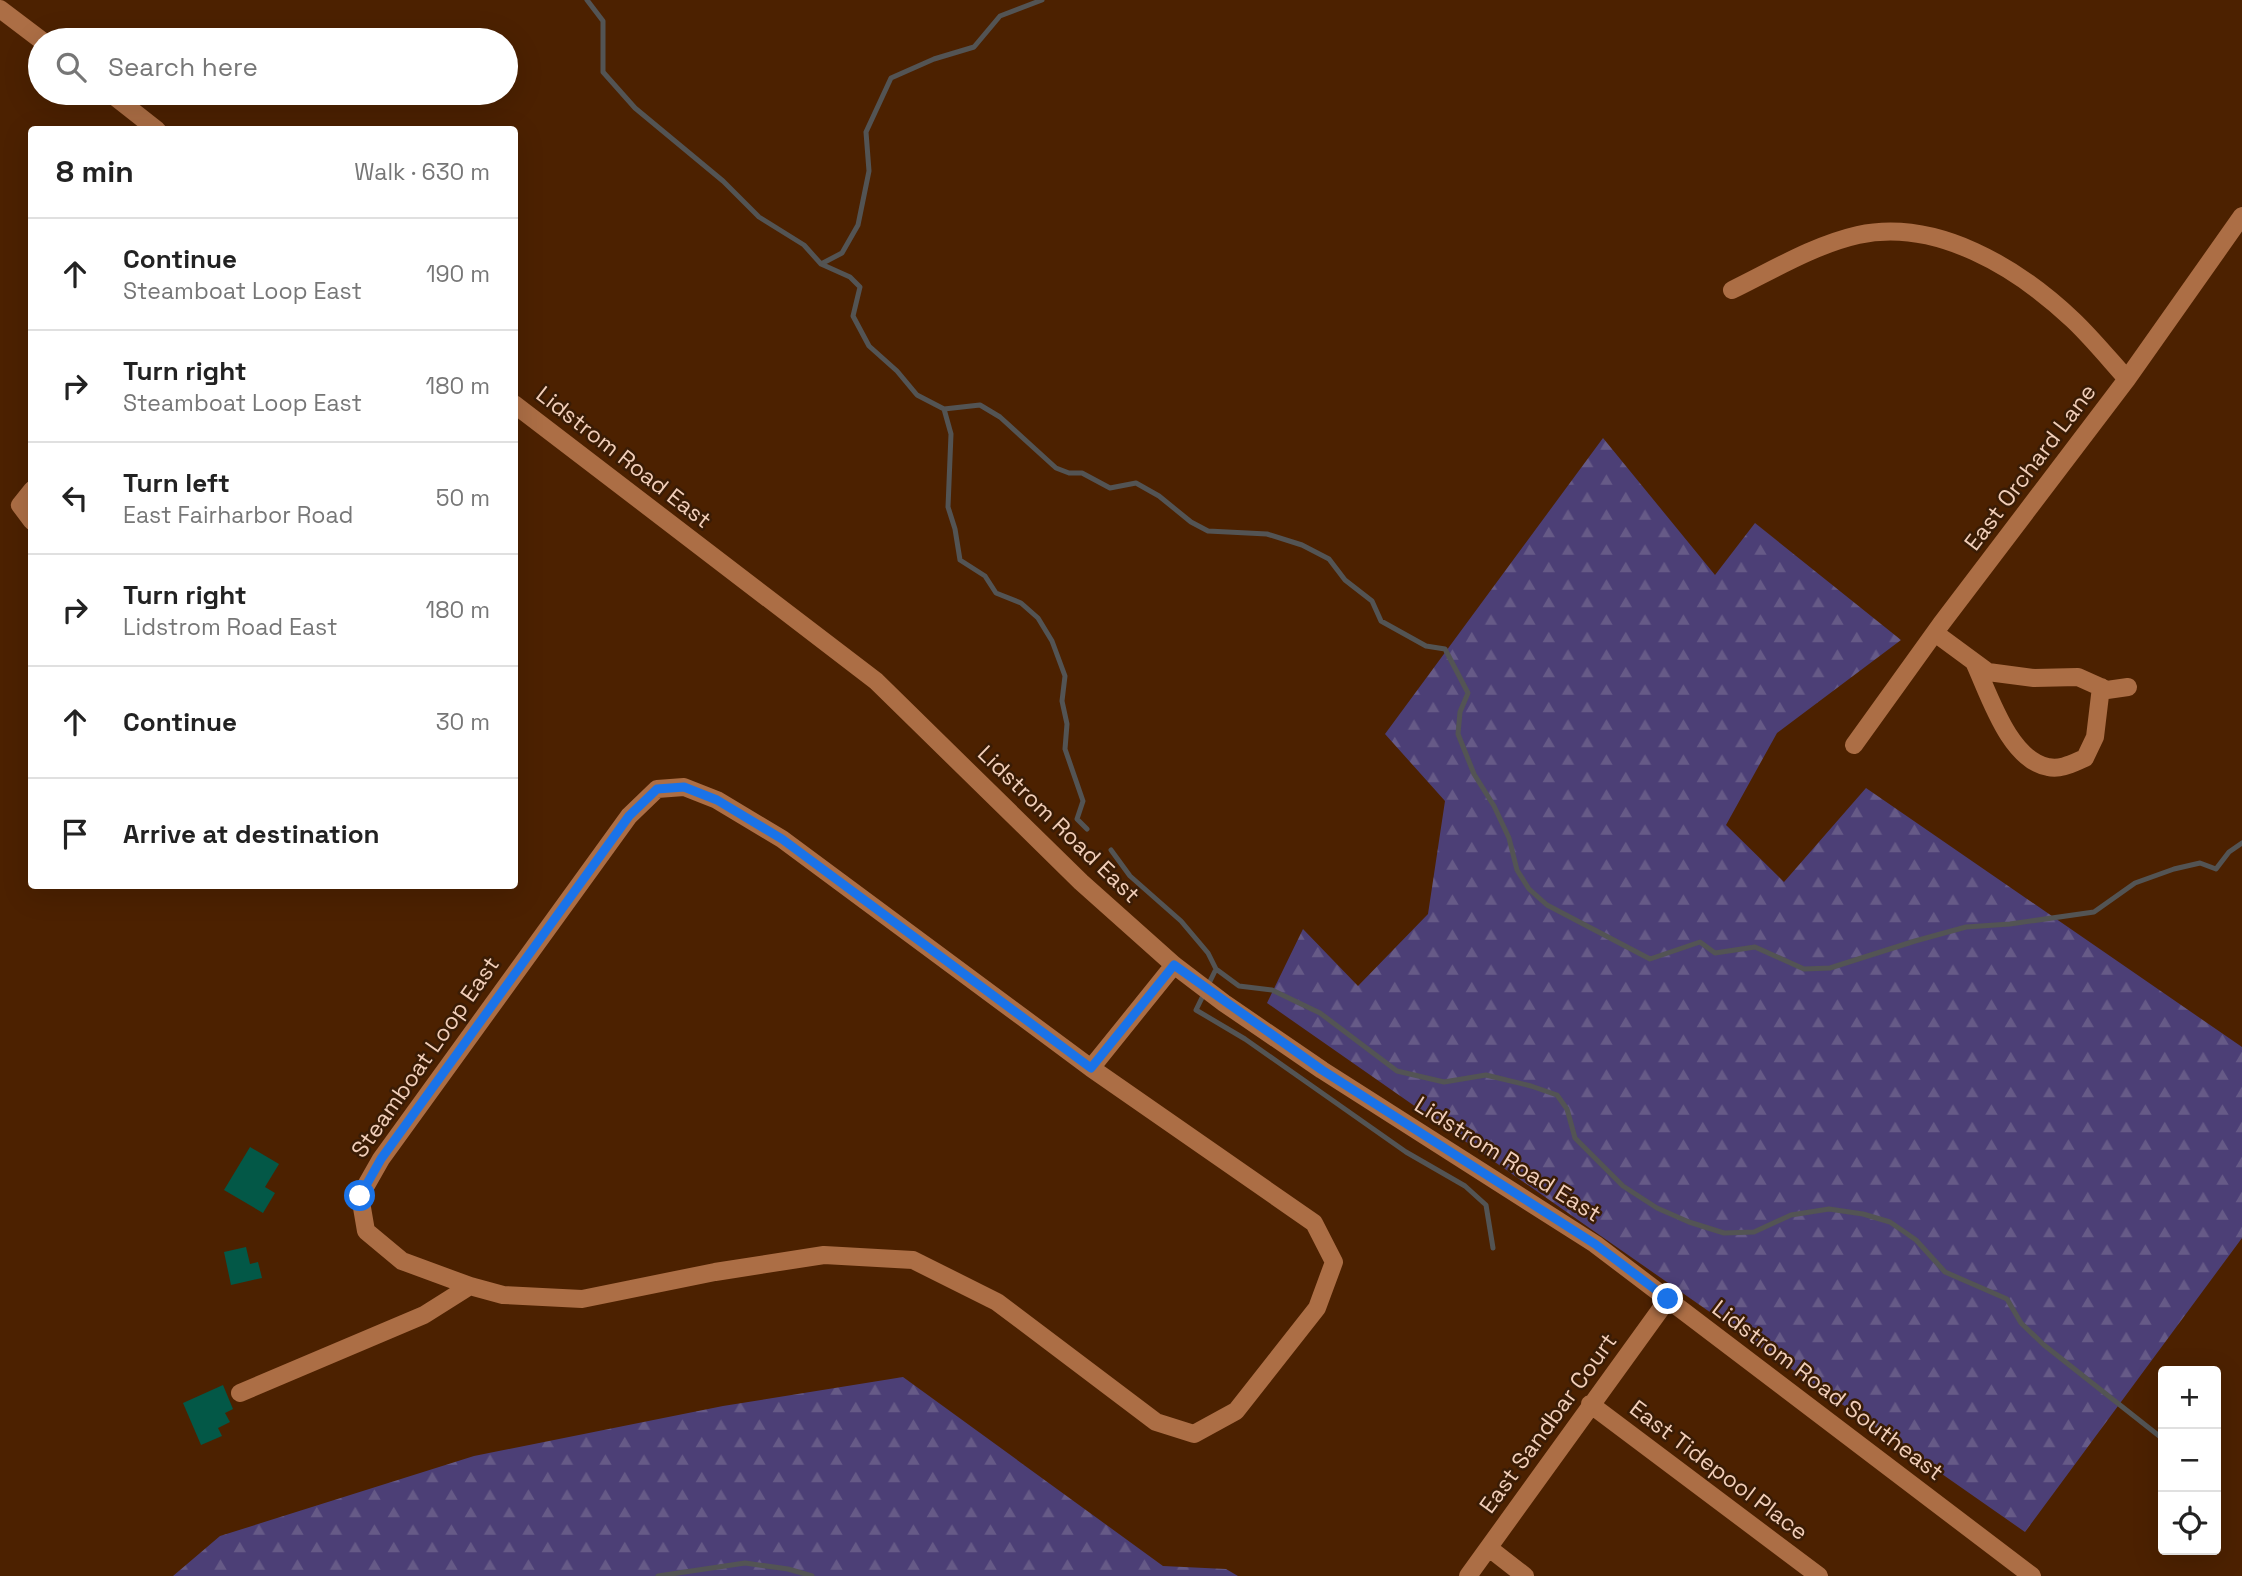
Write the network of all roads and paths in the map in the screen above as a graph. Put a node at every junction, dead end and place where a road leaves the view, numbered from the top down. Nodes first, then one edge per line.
1 (0, 9) edge
2 (28, 30) edge
3 (125, 105) edge
4 (152, 126) edge
5 (2242, 216) edge
6 (1731, 290) dead end
7 (2127, 379) junction
8 (518, 407) edge
9 (28, 495) edge
10 (28, 515) edge
11 (1935, 633) junction
12 (1974, 662) junction
13 (2101, 687) junction
14 (2128, 687) dead end
15 (1854, 745) dead end
16 (1174, 965) junction
17 (1091, 1068) junction
18 (1595, 1244) joint
19 (470, 1286) junction
20 (1668, 1299) junction
21 (240, 1393) dead end
22 (1590, 1404) junction
23 (1489, 1548) junction
24 (1468, 1576) edge
25 (1525, 1576) edge
26 (1819, 1576) edge
27 (2032, 1576) edge

1 - 2 street
3 - 4 street
5 - 7 street, East Orchard Lane
6 - 7 street
7 - 11 street, East Orchard Lane
8 - 16 street, Lidstrom Road East
9 - 10 street
11 - 12 street
11 - 15 street, East Orchard Lane
12 - 13 street
12 - 13 street
13 - 14 street
16 - 17 street
16 - 18 street, Lidstrom Road East
17 - 19 street, Steamboat Loop East
17 - 19 street, Steamboat Loop East
18 - 20 street, Lidstrom Road Southeast
19 - 21 street
20 - 22 street, East Sandbar Court
20 - 27 street, Lidstrom Road Southeast
22 - 23 street, East Sandbar Court
22 - 26 street, East Tidepool Place
23 - 24 street, East Sandbar Court
23 - 25 street

